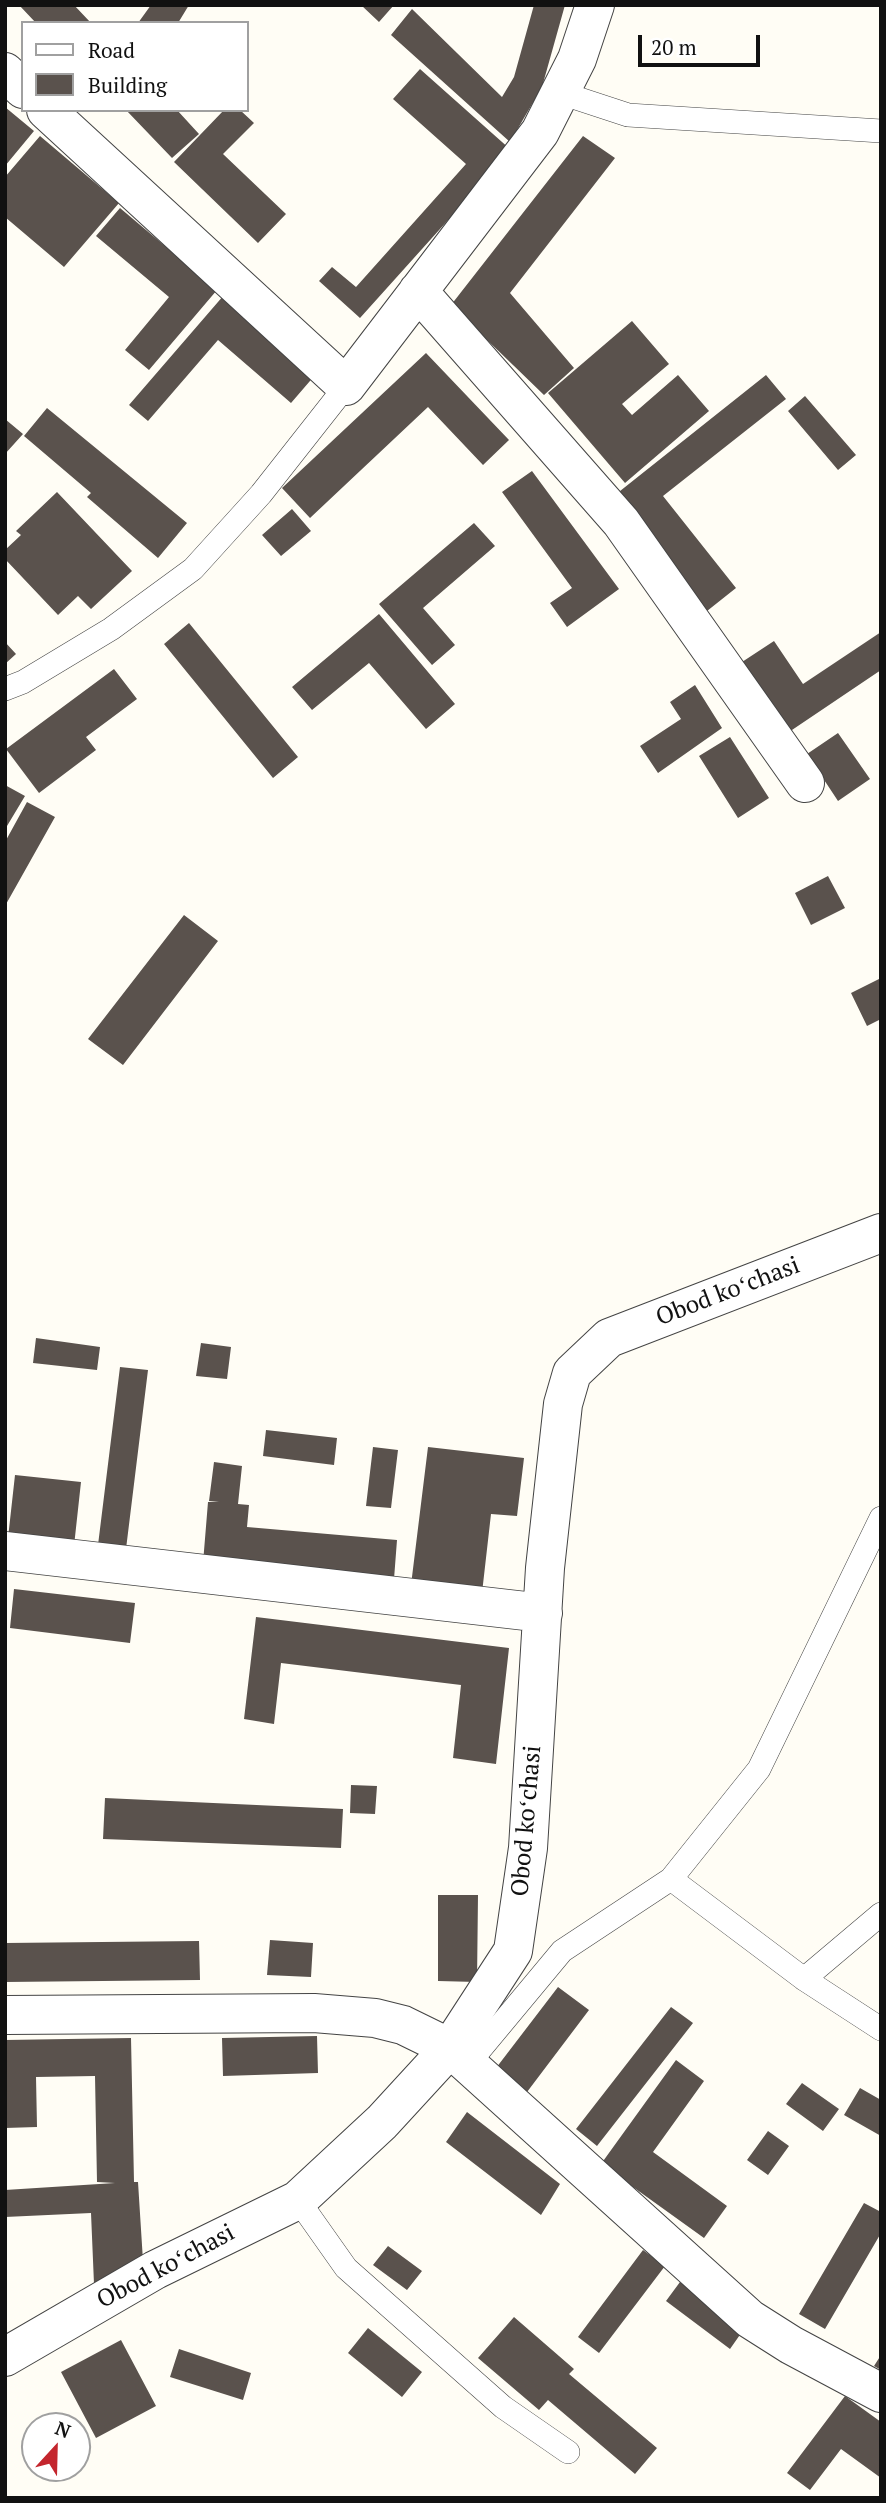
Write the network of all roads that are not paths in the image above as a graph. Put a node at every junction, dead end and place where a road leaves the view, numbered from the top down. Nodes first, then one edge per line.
1 (595, 5) edge
2 (5, 72) edge
3 (21, 87) edge
4 (561, 93) junction
5 (48, 112) edge
6 (881, 131) edge
7 (418, 291) junction
8 (346, 386) junction
9 (5, 689) edge
10 (805, 783) dead end
11 (881, 1233) edge
12 (881, 1518) edge
13 (5, 1551) edge
14 (543, 1613) junction
15 (671, 1879) junction
16 (881, 1913) edge
17 (804, 1979) junction
18 (5, 2015) edge
19 (881, 2029) edge
20 (459, 2057) junction
21 (298, 2200) junction
22 (5, 2357) edge
23 (881, 2393) edge
24 (568, 2452) dead end

1 - 4 street
2 - 3 street
4 - 6 lane
4 - 7 street
5 - 8 street
7 - 8 street
7 - 10 street
8 - 9 lane
11 - 14 street, Obod koʻchasi
12 - 15 lane
13 - 14 street
14 - 20 street, Obod koʻchasi
15 - 17 lane
15 - 20 lane
16 - 17 lane
17 - 19 lane
18 - 20 street
20 - 21 street, Obod koʻchasi
20 - 23 street
21 - 22 street, Obod koʻchasi
21 - 24 lane

